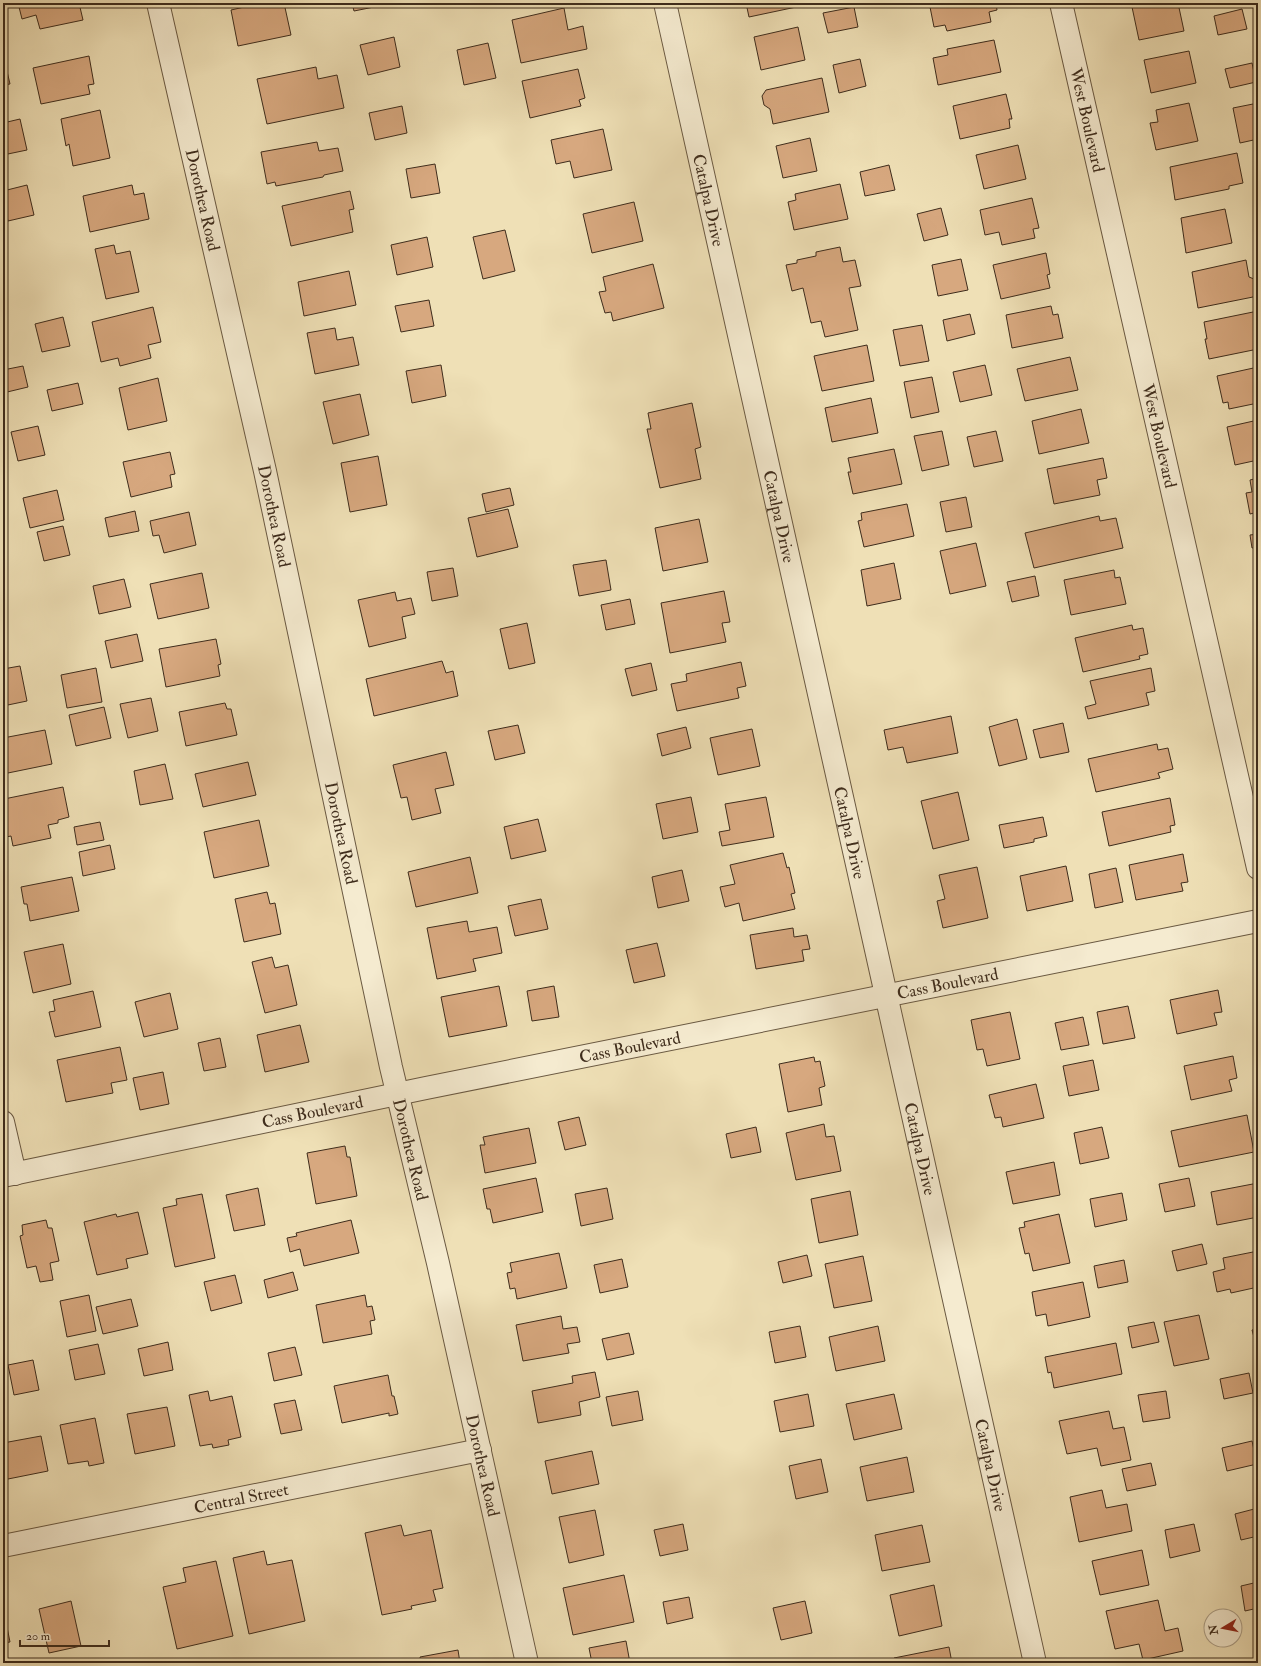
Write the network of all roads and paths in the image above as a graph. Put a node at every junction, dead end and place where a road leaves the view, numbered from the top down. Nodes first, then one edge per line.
1 (158, 3) edge
2 (665, 3) edge
3 (1061, 3) edge
4 (1258, 868) edge
5 (1258, 921) edge
6 (887, 995) junction
7 (399, 1094) junction
8 (3, 1122) edge
9 (9, 1175) edge
10 (480, 1450) junction
11 (3, 1546) edge
12 (527, 1663) edge
13 (1035, 1663) edge

1 - 7 street, Dorothea Road
2 - 6 street, Catalpa Drive
3 - 4 street, West Boulevard
5 - 6 street, Cass Boulevard
6 - 7 street, Cass Boulevard
6 - 13 street, Catalpa Drive
7 - 9 street, Cass Boulevard
7 - 10 street, Dorothea Road
8 - 9 street
10 - 11 street, Central Street
10 - 12 street, Dorothea Road

